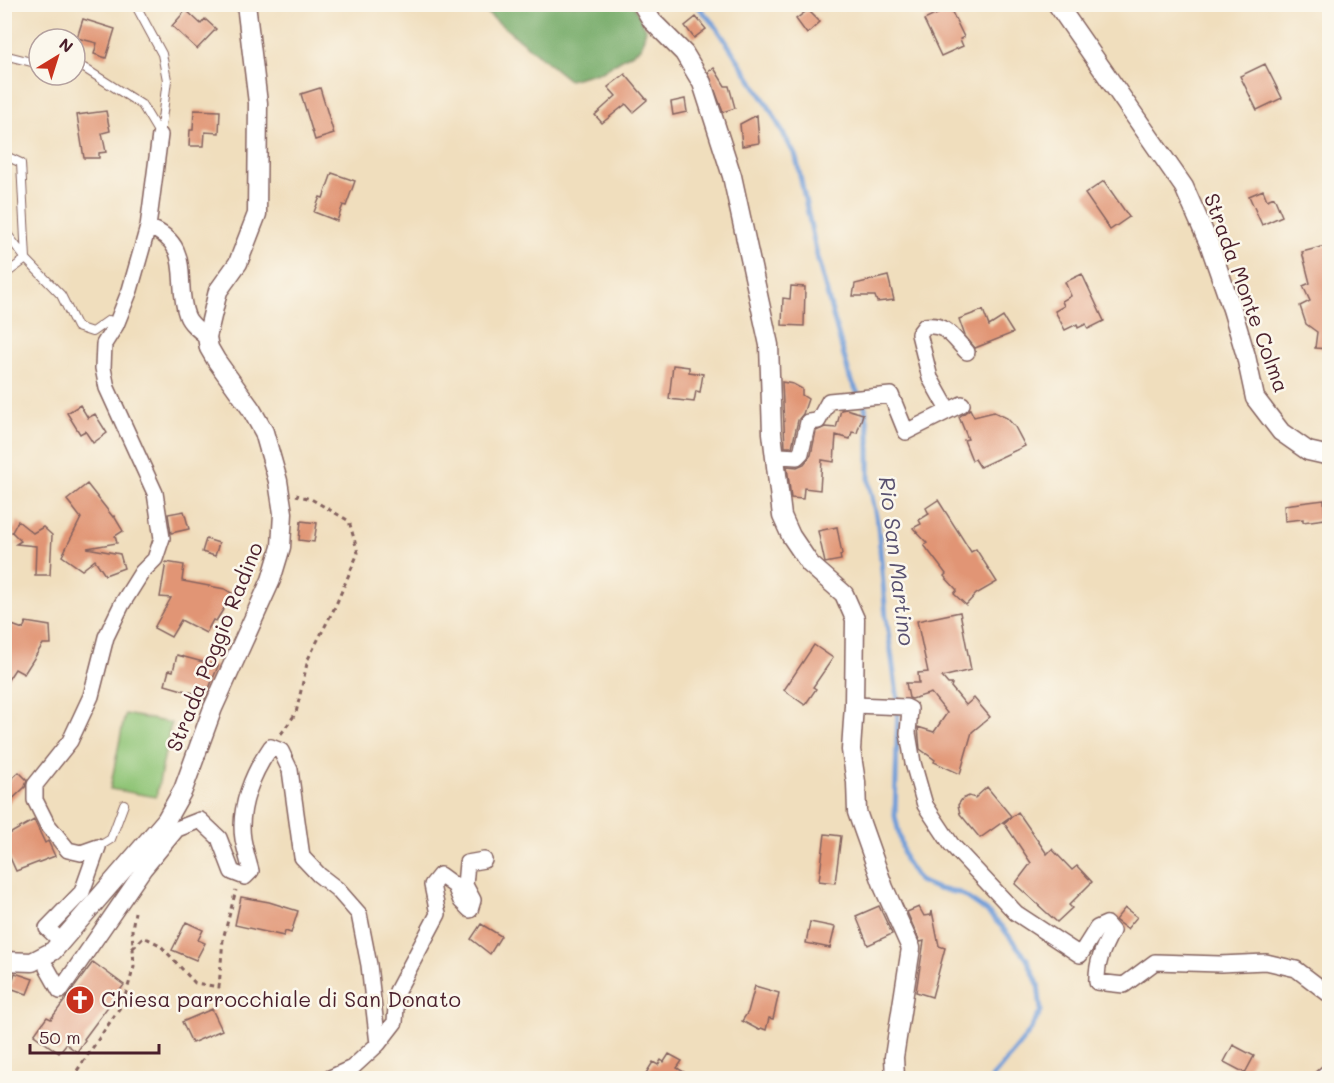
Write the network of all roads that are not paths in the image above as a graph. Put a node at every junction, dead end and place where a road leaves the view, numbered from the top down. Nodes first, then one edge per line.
1 (135, 4) edge
2 (246, 4) edge
3 (642, 4) edge
4 (1057, 4) edge
5 (4, 55) edge
6 (27, 61) edge
7 (87, 70) edge
8 (160, 135) junction
9 (4, 154) edge
10 (148, 227) junction
11 (4, 230) edge
12 (26, 259) junction
13 (4, 275) edge
14 (116, 325) junction
15 (207, 337) junction
16 (966, 352) dead end
17 (1329, 456) edge
18 (776, 465) junction
19 (854, 705) junction
20 (124, 804) dead end
21 (98, 848) junction
22 (484, 860) dead end
23 (140, 861) junction
24 (63, 942) junction
25 (4, 961) edge
26 (47, 968) dead end
27 (1329, 995) edge
28 (378, 1044) junction
29 (1329, 1070) edge
30 (330, 1078) edge
31 (895, 1078) edge
32 (1321, 1078) edge

1 - 8 lane
2 - 15 street
3 - 18 street
4 - 17 street, Strada Monte Colma
5 - 6 lane
7 - 8 lane
8 - 10 street
9 - 12 lane
10 - 14 street
10 - 15 street
11 - 12 lane
12 - 13 lane
12 - 14 lane
14 - 21 street
15 - 23 street, Strada Poggio Radino
16 - 18 street
18 - 19 street
19 - 27 street
19 - 31 street
20 - 21 lane
21 - 24 street
22 - 28 street
23 - 24 street, Strada Poggio Radino
23 - 26 street
23 - 28 street
24 - 25 street, Strada Poggio Radino
28 - 30 street
29 - 32 street

